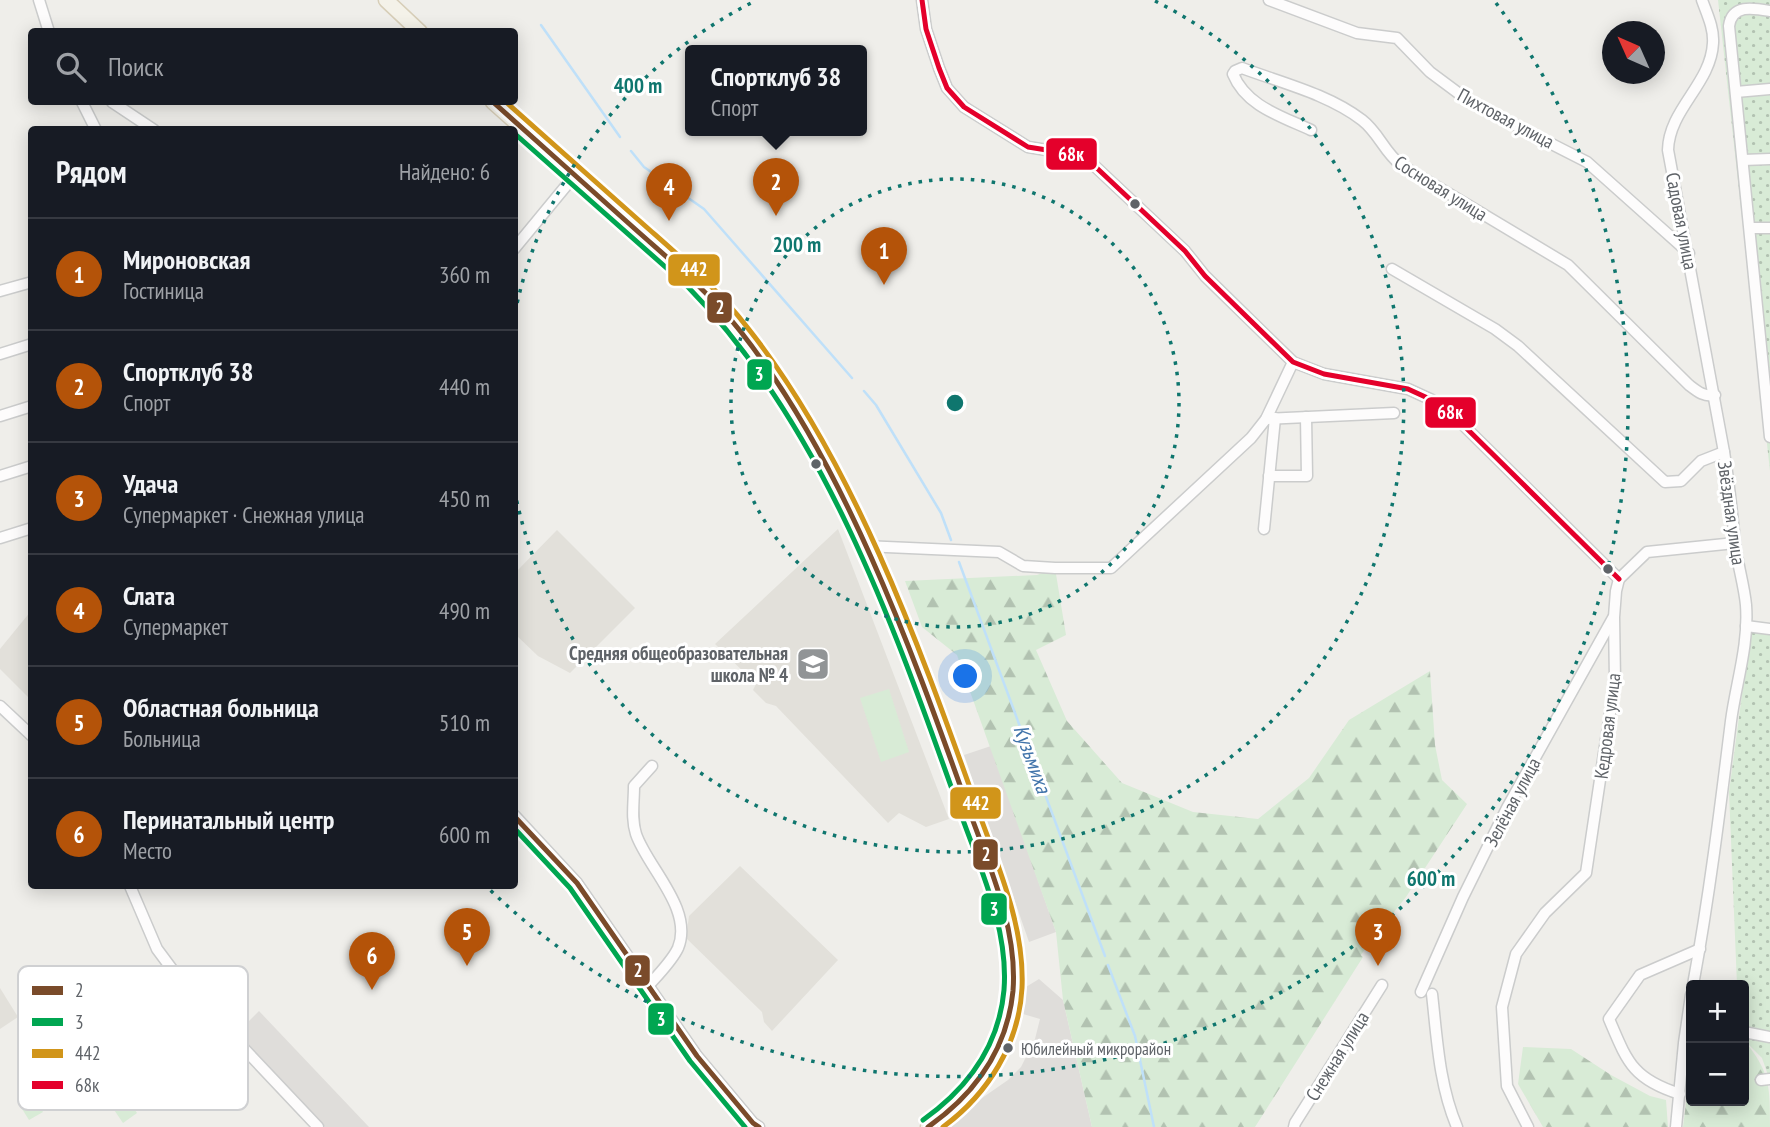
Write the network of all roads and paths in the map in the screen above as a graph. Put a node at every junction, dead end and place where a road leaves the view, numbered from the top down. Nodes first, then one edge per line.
1 (39, 0) edge
2 (386, 0) edge
3 (922, 0) edge
4 (1269, 0) edge
5 (1702, 0) edge
6 (1770, 11) edge
7 (48, 28) edge
8 (415, 28) edge
9 (1770, 89) edge
10 (1736, 92) junction
11 (84, 105) edge
12 (116, 105) edge
13 (496, 105) edge
14 (94, 126) edge
15 (148, 126) edge
16 (1311, 130) dead end
17 (1770, 159) edge
18 (1743, 160) junction
19 (575, 175) junction
20 (1770, 228) edge
21 (1750, 229) junction
22 (518, 244) edge
23 (1689, 253) junction
24 (1392, 269) dead end
25 (28, 283) edge
26 (0, 291) edge
27 (1770, 298) edge
28 (1756, 299) junction
29 (28, 345) edge
30 (0, 354) edge
31 (1293, 362) junction
32 (1767, 379) edge
33 (1715, 395) junction
34 (28, 408) edge
35 (1394, 413) dead end
36 (0, 416) edge
37 (1306, 417) junction
38 (1270, 419) junction
39 (1770, 437) edge
40 (1724, 452) junction
41 (28, 467) edge
42 (0, 476) edge
43 (1269, 476) junction
44 (28, 529) edge
45 (1264, 529) dead end
46 (0, 538) edge
47 (1735, 543) junction
48 (864, 546) junction
49 (1619, 579) junction
50 (1614, 617) junction
51 (1746, 626) junction
52 (1770, 629) edge
53 (0, 706) edge
54 (28, 732) edge
55 (652, 766) dead end
56 (518, 819) edge
57 (131, 889) edge
58 (1699, 949) junction
59 (169, 966) edge
60 (1694, 980) edge
61 (1382, 985) dead end
62 (648, 986) junction
63 (1749, 1033) edge
64 (1770, 1037) edge
65 (1686, 1043) edge
66 (248, 1054) edge
67 (1680, 1094) junction
68 (756, 1126) edge
69 (318, 1127) edge
70 (928, 1127) edge
71 (1294, 1127) edge
72 (1457, 1127) edge
73 (1528, 1127) edge
74 (1676, 1127) edge

1 - 7 street
2 - 8 main road
3 - 31 street
4 - 23 street, Пихтовая улица
5 - 23 street, Садовая улица
6 - 10 street
9 - 10 street
10 - 18 street
11 - 14 street
12 - 15 street
13 - 19 main road
16 - 33 street, Сосновая улица
17 - 18 street
18 - 21 street
19 - 22 street
19 - 48 main road
20 - 21 street
21 - 28 street
23 - 33 street, Садовая улица
24 - 40 street, Звёздная улица
25 - 26 street
27 - 28 street
28 - 32 street
29 - 30 street
31 - 38 street
31 - 49 street
32 - 39 street
33 - 40 street, Садовая улица
34 - 36 street
35 - 37 street
37 - 38 street
37 - 43 street
38 - 43 street
38 - 48 street
40 - 47 street, Звёздная улица
41 - 42 street
43 - 45 street
44 - 46 street
47 - 49 street
47 - 51 street, Звёздная улица
48 - 70 main road
49 - 50 street, Кедровая улица
50 - 72 street, Зелёная улица
50 - 73 street, Кедровая улица
51 - 52 street
51 - 58 street, Звёздная улица
53 - 54 street
55 - 62 street
56 - 62 street
57 - 59 street
58 - 60 street, Звёздная улица
58 - 67 street
61 - 71 street, Снежная улица
62 - 68 street
63 - 64 street
65 - 67 street
66 - 69 street
67 - 74 street

